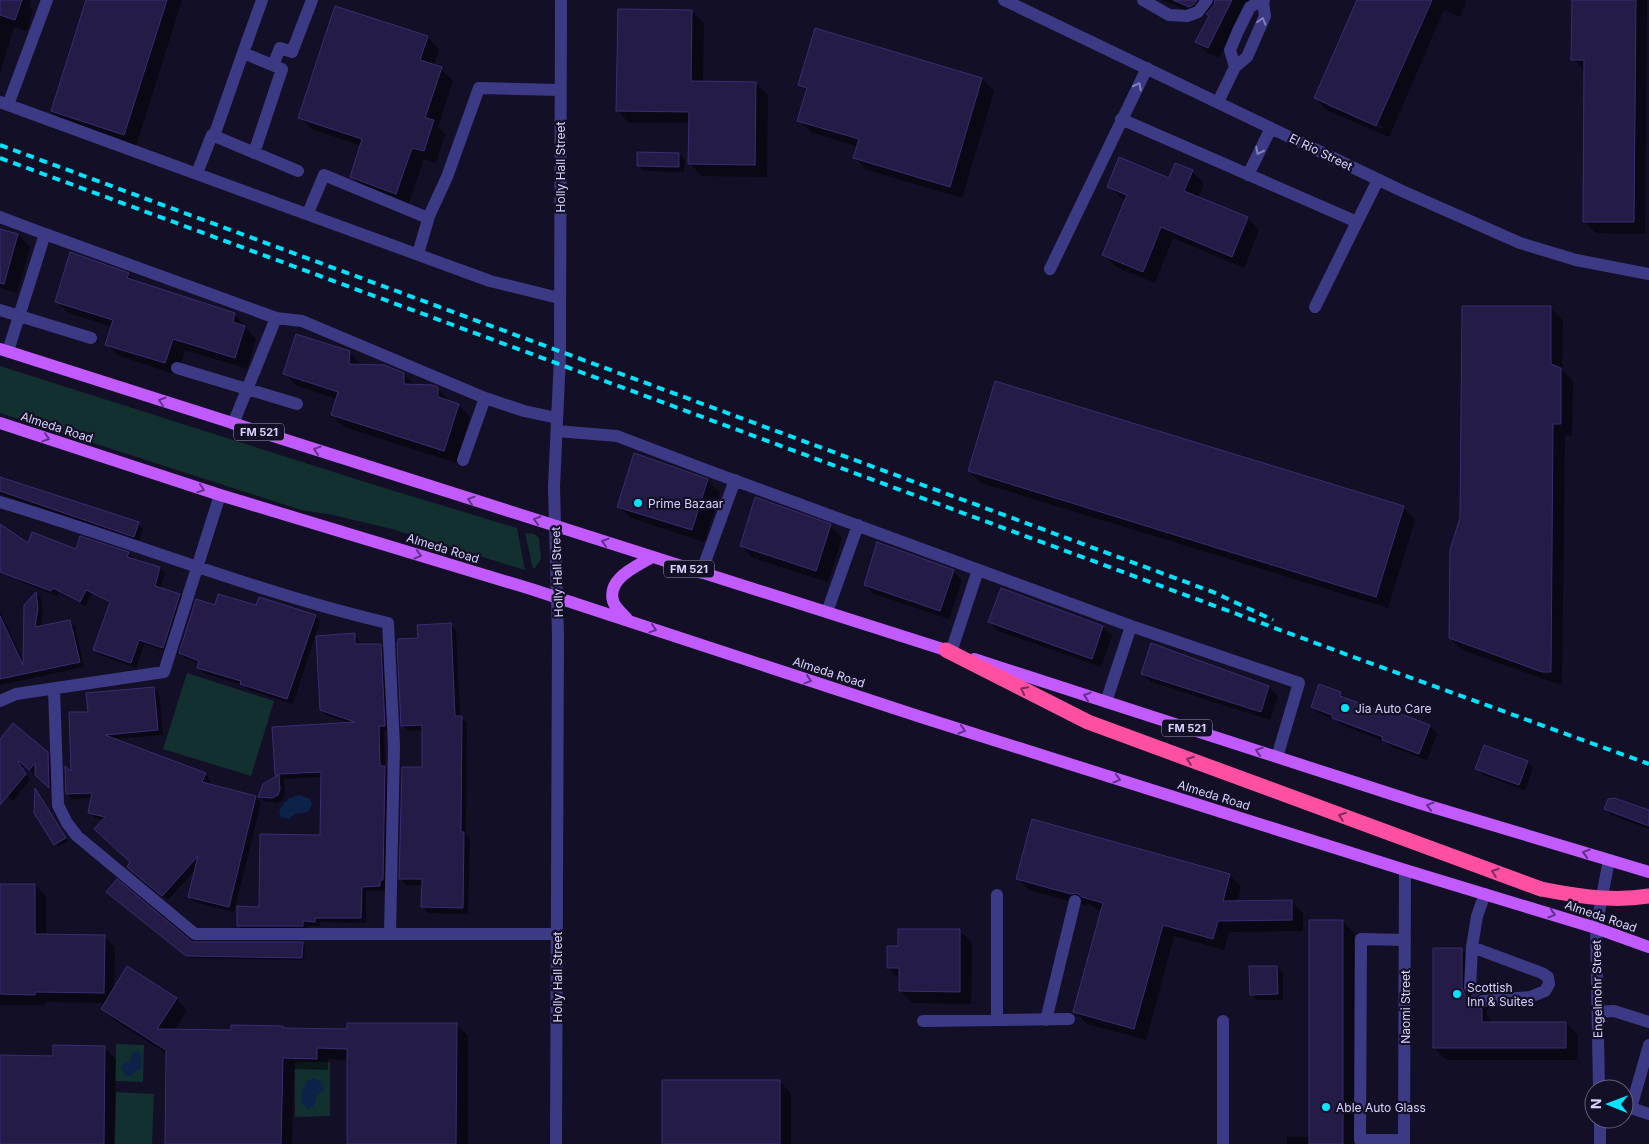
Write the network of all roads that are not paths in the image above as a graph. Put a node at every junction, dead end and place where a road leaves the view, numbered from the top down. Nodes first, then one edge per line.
1 (47, 0) edge
2 (262, 0) edge
3 (312, 0) edge
4 (560, 0) edge
5 (1004, 0) edge
6 (1143, 0) edge
7 (1207, 0) edge
8 (1264, 1) edge
9 (243, 53) junction
10 (273, 65) junction
11 (1235, 67) junction
12 (1147, 68) junction
13 (560, 90) junction
14 (1218, 102) junction
15 (4, 103) edge
16 (1122, 119) junction
17 (1271, 128) junction
18 (214, 136) junction
19 (254, 153) junction
20 (298, 171) dead end
21 (197, 173) junction
22 (1248, 175) junction
23 (1378, 180) junction
24 (308, 213) junction
25 (0, 217) edge
26 (428, 218) junction
27 (1357, 222) junction
28 (45, 234) junction
29 (418, 254) junction
30 (1050, 269) dead end
31 (1649, 274) edge
32 (559, 298) junction
33 (1315, 307) dead end
34 (0, 310) edge
35 (19, 316) junction
36 (276, 318) junction
37 (91, 338) dead end
38 (4, 350) edge
39 (177, 368) dead end
40 (247, 390) junction
41 (485, 398) junction
42 (297, 404) dead end
43 (0, 423) edge
44 (233, 424) junction
45 (557, 425) junction
46 (463, 460) dead end
47 (735, 480) junction
48 (220, 495) junction
49 (0, 502) edge
50 (555, 526) junction
51 (858, 526) junction
52 (652, 557) junction
53 (196, 568) junction
54 (978, 570) junction
55 (701, 573) junction
56 (557, 597) junction
57 (827, 612) junction
58 (628, 620) junction
59 (1131, 626) junction
60 (948, 651) junction
61 (54, 689) junction
62 (0, 701) edge
63 (1106, 702) junction
64 (1277, 757) junction
65 (1609, 860) junction
66 (1405, 870) junction
67 (1649, 872) edge
68 (1485, 894) junction
69 (997, 895) dead end
70 (1649, 896) edge
71 (1075, 902) dead end
72 (1596, 928) junction
73 (390, 934) junction
74 (557, 934) junction
75 (1405, 940) junction
76 (1472, 947) junction
77 (1649, 947) edge
78 (1470, 988) dead end
79 (1482, 1001) dead end
80 (1598, 1012) junction
81 (1069, 1019) dead end
82 (997, 1020) junction
83 (1046, 1020) junction
84 (924, 1021) dead end
85 (1223, 1021) dead end
86 (1649, 1022) edge
87 (1649, 1045) edge
88 (1599, 1079) edge
89 (1634, 1089) edge
90 (1634, 1111) edge
91 (1649, 1114) edge
92 (1600, 1129) edge
93 (1404, 1142) edge
94 (556, 1144) edge
95 (1223, 1144) edge
96 (1600, 1144) edge

1 - 15 street
2 - 9 street
3 - 10 street
4 - 13 street, Holly Hall Street
5 - 12 street, El Rio Street
6 - 7 street
11 -> 8 street
8 - 11 street
9 - 10 street
9 - 18 street
10 - 19 street
11 - 14 street
12 - 14 street, El Rio Street
16 -> 12 street
13 - 26 street
13 - 32 street, Holly Hall Street
14 - 17 street, El Rio Street
15 - 21 street
16 - 22 street
16 - 30 street
17 -> 22 street
17 - 23 street, El Rio Street
18 - 19 street
18 - 21 street
19 - 20 street
21 - 24 street
22 - 27 street
23 - 27 street
23 - 31 street, El Rio Street
24 - 26 street
24 - 29 street
25 - 28 street
26 - 29 street
27 - 33 street
28 - 35 street
28 - 36 street
29 - 32 street
32 - 45 street, Holly Hall Street
34 - 35 street
35 - 37 street
35 - 38 street
36 - 40 street
36 - 41 street
44 -> 38 main road, FM 521
39 - 40 street
40 - 42 street
40 - 44 street
41 - 45 street
41 - 46 street
43 -> 48 main road, Almeda Road
50 -> 44 main road, FM 521
45 - 47 street
45 - 50 street, Holly Hall Street
47 - 51 street
47 - 55 street
48 - 53 street
48 -> 56 main road, Almeda Road
49 - 53 street
52 -> 50 main road, FM 521
50 - 56 street, Holly Hall Street
51 - 54 street
51 - 57 street
52 - 55 main road, FM 521
52 - 58 main road
53 - 61 street
53 - 73 street
54 - 59 street
54 - 60 street
55 - 57 main road, FM 521
56 - 58 main road, Almeda Road
56 - 74 street, Holly Hall Street
57 - 60 main road, FM 521
58 -> 66 main road, Almeda Road
59 - 63 street
59 - 64 street
63 -> 60 main road, FM 521
70 -> 60 highway, bridge
61 - 62 street
61 - 73 street
64 -> 63 main road, FM 521
65 -> 64 main road, FM 521
65 - 67 main road, FM 521
65 - 72 street, Engelmohr Street
66 - 68 main road, Almeda Road
66 - 75 street, Naomi Street
68 -> 72 main road, Almeda Road
68 - 76 street
69 - 82 street
71 - 83 street
72 - 77 main road, Almeda Road
72 - 80 street, Engelmohr Street
73 - 74 street
74 - 94 street, Holly Hall Street
75 - 93 street, Naomi Street
75 - 93 street
76 - 78 street
76 - 79 street
80 - 86 street
80 - 88 street, Engelmohr Street
81 - 83 street
82 - 83 street
82 - 84 street
85 - 95 street
87 - 89 street
90 - 91 street
92 - 96 street

